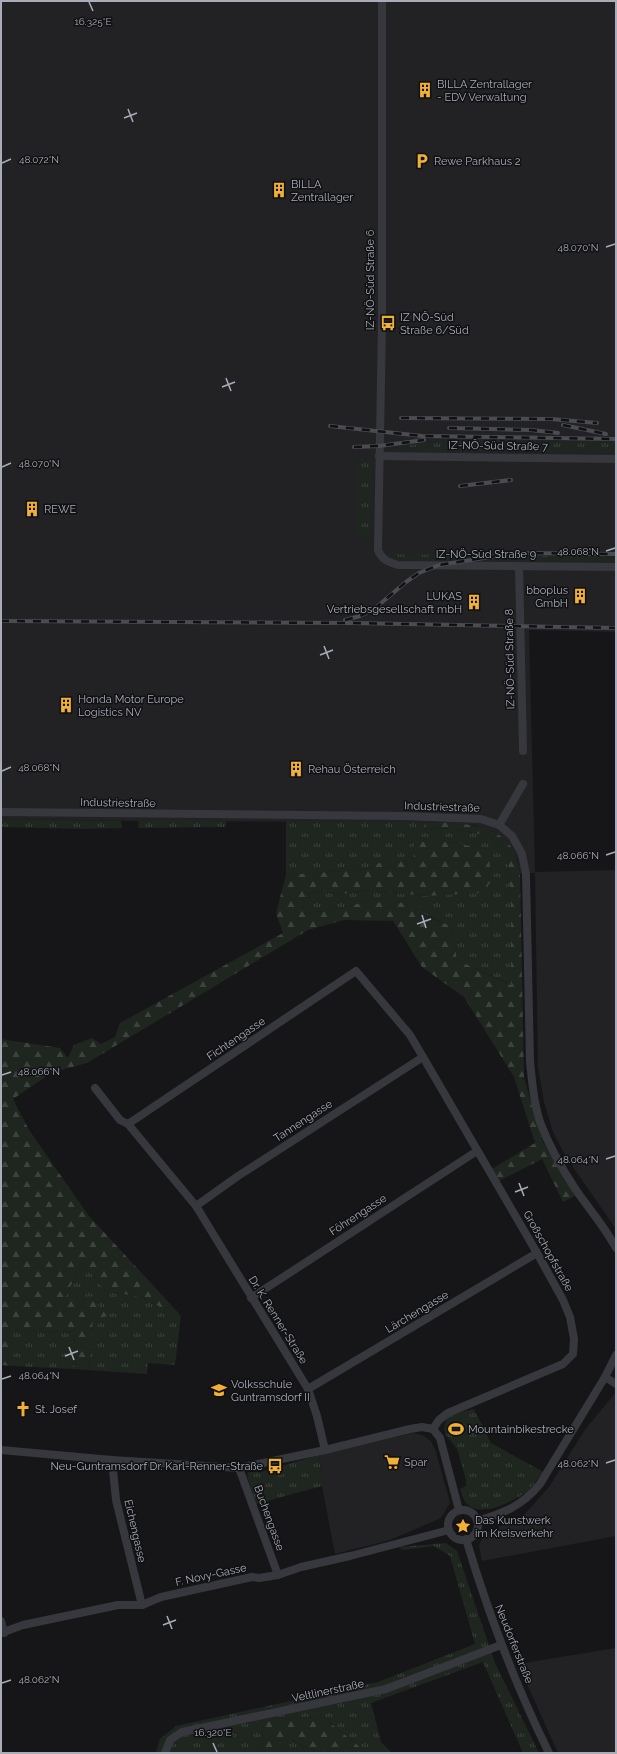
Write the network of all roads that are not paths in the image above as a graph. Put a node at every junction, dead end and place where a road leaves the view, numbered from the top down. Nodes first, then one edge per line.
1 (382, 1) edge
2 (379, 456) junction
3 (616, 459) edge
4 (381, 557) joint
5 (518, 566) junction
6 (616, 567) edge
7 (523, 751) dead end
8 (523, 784) dead end
9 (1, 812) edge
10 (499, 825) junction
11 (356, 971) joint
12 (423, 1057) junction
13 (95, 1088) dead end
14 (128, 1124) junction
15 (477, 1151) junction
16 (196, 1206) junction
17 (616, 1248) edge
18 (538, 1254) junction
19 (251, 1298) junction
20 (616, 1355) edge
21 (605, 1377) junction
22 (616, 1384) edge
23 (308, 1389) junction
24 (433, 1429) junction
25 (1, 1450) edge
26 (325, 1450) junction
27 (112, 1460) junction
28 (239, 1468) junction
29 (460, 1510) junction
30 (477, 1521) junction
31 (449, 1530) junction
32 (466, 1539) junction
33 (278, 1575) junction
34 (142, 1605) junction
35 (1, 1621) edge
36 (2, 1633) edge
37 (501, 1645) junction
38 (165, 1753) edge
39 (549, 1753) edge

1 - 2 street, IZ-NÖ-Süd Straße 6
2 - 3 street, IZ-NÖ-Süd Straße 7
2 - 4 street, IZ-NÖ-Süd Straße 6
4 - 5 street, IZ-NÖ-Süd Straße 9
5 - 6 street, IZ-NÖ-Süd Straße 9
5 - 7 street, IZ-NÖ-Süd Straße 8
8 - 10 street
9 - 10 street, Industriestraße
10 - 17 street, Industriestraße
11 - 12 street, Großschopfstraße
11 - 14 street, Fichtengasse
12 - 15 street, Großschopfstraße
12 - 16 street, Tannengasse
13 - 14 street, Dr. K. Renner-Straße
14 - 16 street, Dr. K. Renner-Straße
15 - 18 street, Großschopfstraße
15 - 19 street, Föhrengasse
16 - 19 street, Dr. K. Renner-Straße
18 - 23 street, Lärchengasse
18 - 24 street, Großschopfstraße
19 - 23 street, Dr. K. Renner-Straße
20 - 21 street
21 - 22 street
21 - 30 street
23 - 26 street, Dr. K. Renner-Straße
24 - 26 street
24 - 29 street
25 - 27 street
26 - 28 street
27 - 28 street
27 - 34 street, Eichengasse
28 - 33 street, Buchengasse
29 - 30 street
29 - 31 street
30 - 32 street
31 - 32 street
31 - 33 street, F. Novy-Gasse
32 - 37 street, Neudorferstraße
33 - 34 street, F. Novy-Gasse
34 - 36 street, F. Novy-Gasse
35 - 36 street
37 - 38 street, Veltlinerstraße
37 - 39 street, Neudorferstraße

